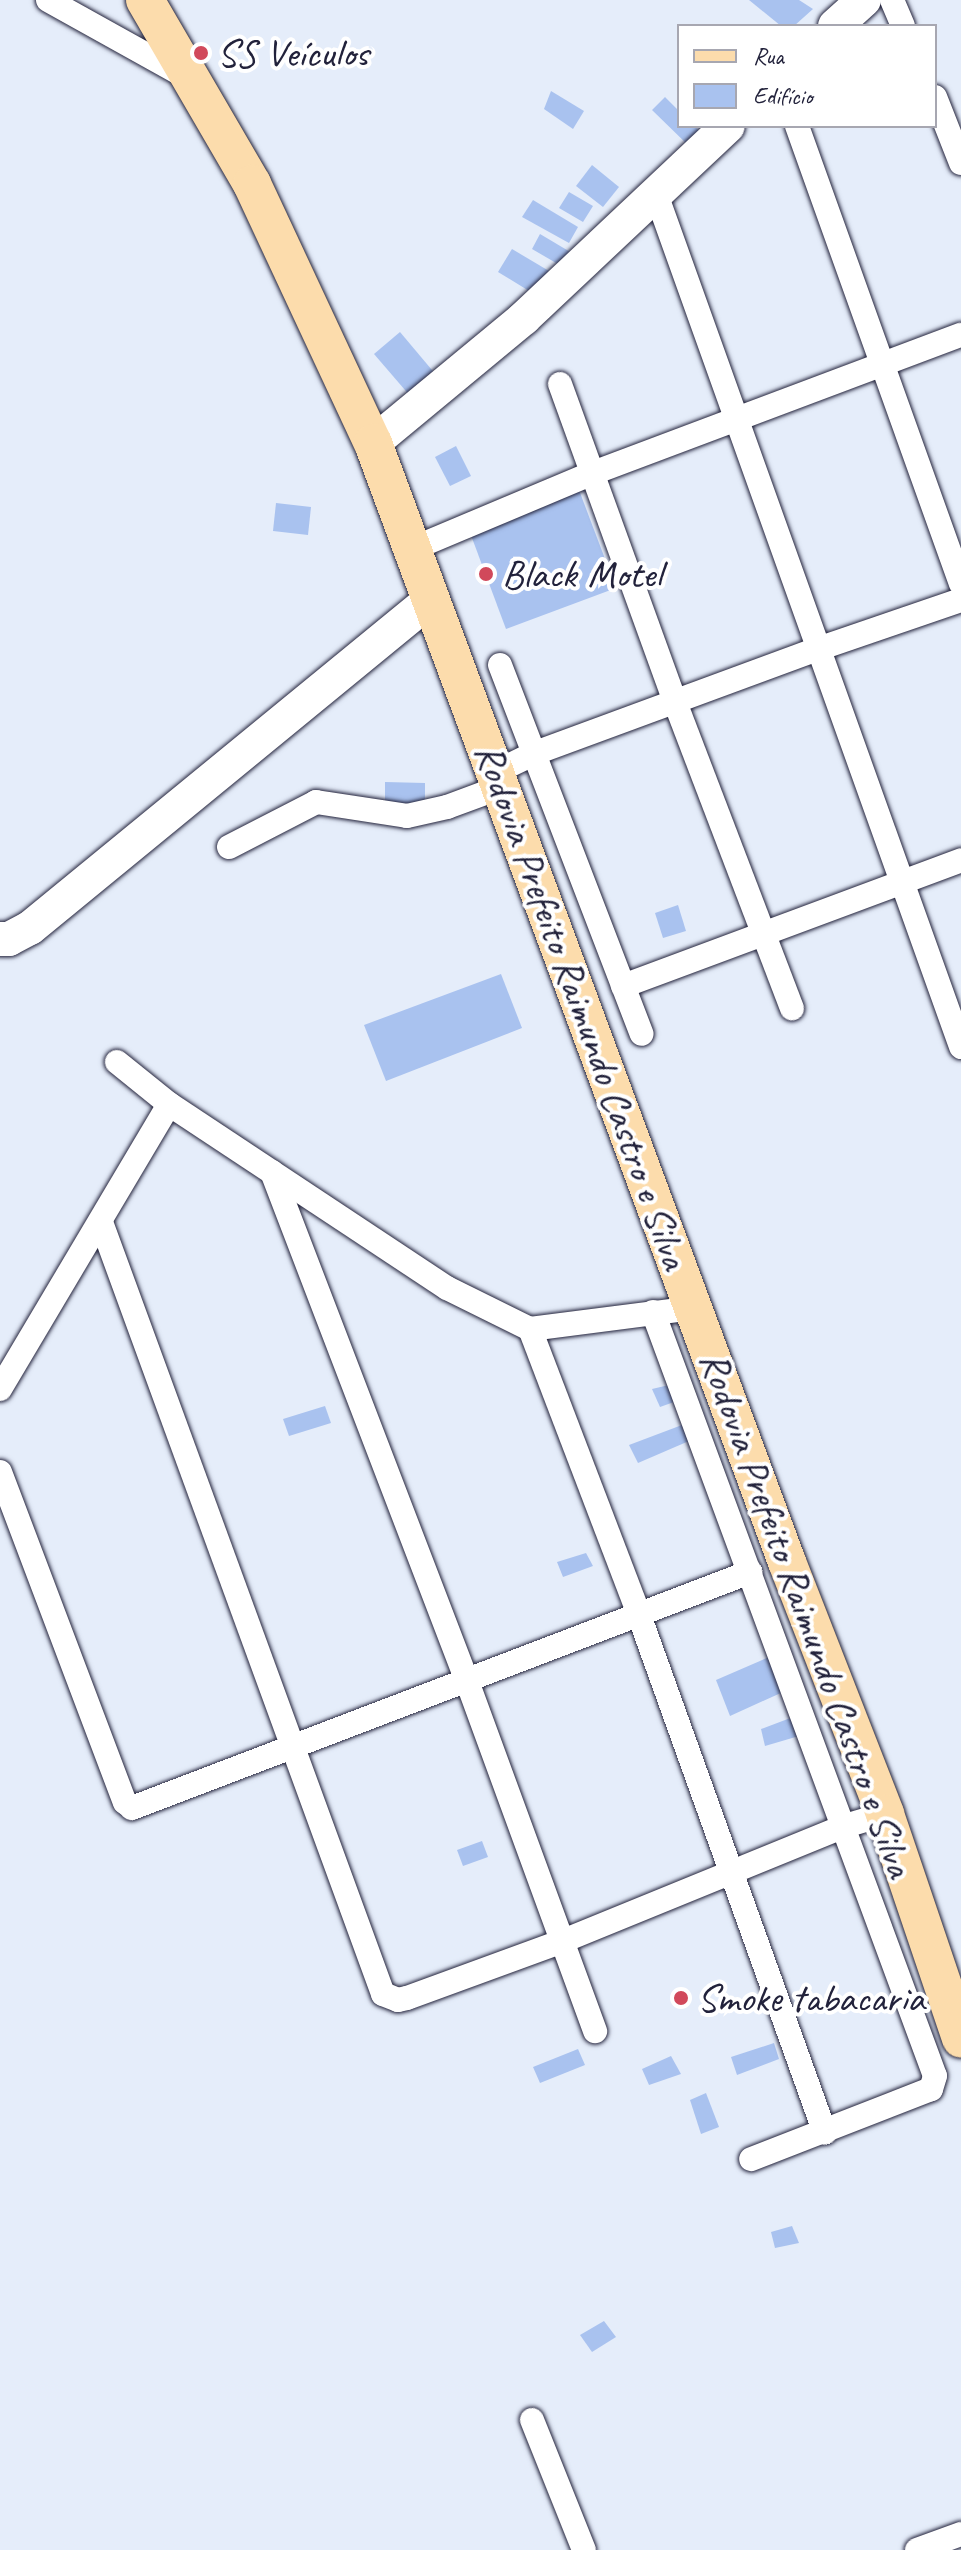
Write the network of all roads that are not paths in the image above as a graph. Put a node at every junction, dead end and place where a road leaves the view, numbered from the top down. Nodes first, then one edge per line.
1 (48, 0) edge
2 (145, 0) edge
3 (864, 0) edge
4 (892, 0) edge
5 (837, 24) edge
6 (902, 24) edge
7 (190, 79) junction
8 (947, 108) edge
9 (726, 128) edge
10 (798, 128) edge
11 (961, 163) edge
12 (656, 194) junction
13 (961, 335) edge
14 (881, 364) junction
15 (560, 384) dead end
16 (734, 420) junction
17 (373, 443) junction
18 (593, 473) junction
19 (412, 549) junction
20 (961, 584) edge
21 (961, 600) edge
22 (429, 601) junction
23 (818, 649) junction
24 (500, 665) dead end
25 (675, 702) junction
26 (535, 753) junction
27 (498, 779) junction
28 (229, 847) dead end
29 (961, 860) edge
30 (902, 882) junction
31 (762, 934) junction
32 (0, 939) edge
33 (623, 986) junction
34 (792, 1008) dead end
35 (642, 1034) dead end
36 (961, 1047) edge
37 (117, 1062) dead end
38 (169, 1104) junction
39 (272, 1172) junction
40 (101, 1222) junction
41 (695, 1308) junction
42 (653, 1312) junction
43 (530, 1329) junction
44 (0, 1389) edge
45 (0, 1472) edge
46 (750, 1572) junction
47 (639, 1615) junction
48 (467, 1681) junction
49 (293, 1748) junction
50 (885, 1814) junction
51 (845, 1826) junction
52 (731, 1873) junction
53 (563, 1941) junction
54 (595, 2031) dead end
55 (961, 2038) edge
56 (825, 2133) junction
57 (751, 2159) dead end
58 (532, 2420) dead end
59 (961, 2534) edge
60 (584, 2550) edge
61 (917, 2550) edge

1 - 7 street
2 - 7 main road, Rodovia Prefeito Raimundo Castro e Silva
3 - 5 street
4 - 6 street
7 - 17 main road, Rodovia Prefeito Raimundo Castro e Silva
8 - 11 street
9 - 12 street
10 - 14 street
12 - 16 street
12 - 17 street
13 - 14 street
14 - 16 street
14 - 20 street
15 - 18 street
16 - 18 street
16 - 23 street
17 - 19 main road, Rodovia Prefeito Raimundo Castro e Silva
18 - 19 street
18 - 25 street
19 - 22 main road, Rodovia Prefeito Raimundo Castro e Silva
21 - 23 street
22 - 27 main road, Rodovia Prefeito Raimundo Castro e Silva
22 - 32 street
23 - 25 street
23 - 30 street
24 - 26 street
25 - 26 street
25 - 31 street
26 - 27 street
26 - 33 street
27 - 28 street
27 - 41 main road, Rodovia Prefeito Raimundo Castro e Silva
29 - 30 street
30 - 31 street
30 - 36 street
31 - 33 street
31 - 34 street
33 - 35 street
37 - 38 street
38 - 39 street
38 - 40 street
39 - 43 street
39 - 48 street
40 - 44 street
40 - 49 street
41 - 42 street
41 - 50 main road, Rodovia Prefeito Raimundo Castro e Silva
42 - 43 street
42 - 46 street
43 - 47 street
45 - 49 street
46 - 47 street
46 - 51 street
47 - 48 street
47 - 52 street
48 - 49 street
48 - 53 street
49 - 53 street
50 - 51 street
50 - 55 main road, Rodovia Prefeito Raimundo Castro e Silva
51 - 52 street
51 - 56 street
52 - 53 street
52 - 56 street
53 - 54 street
56 - 57 street
58 - 60 street
59 - 61 street

